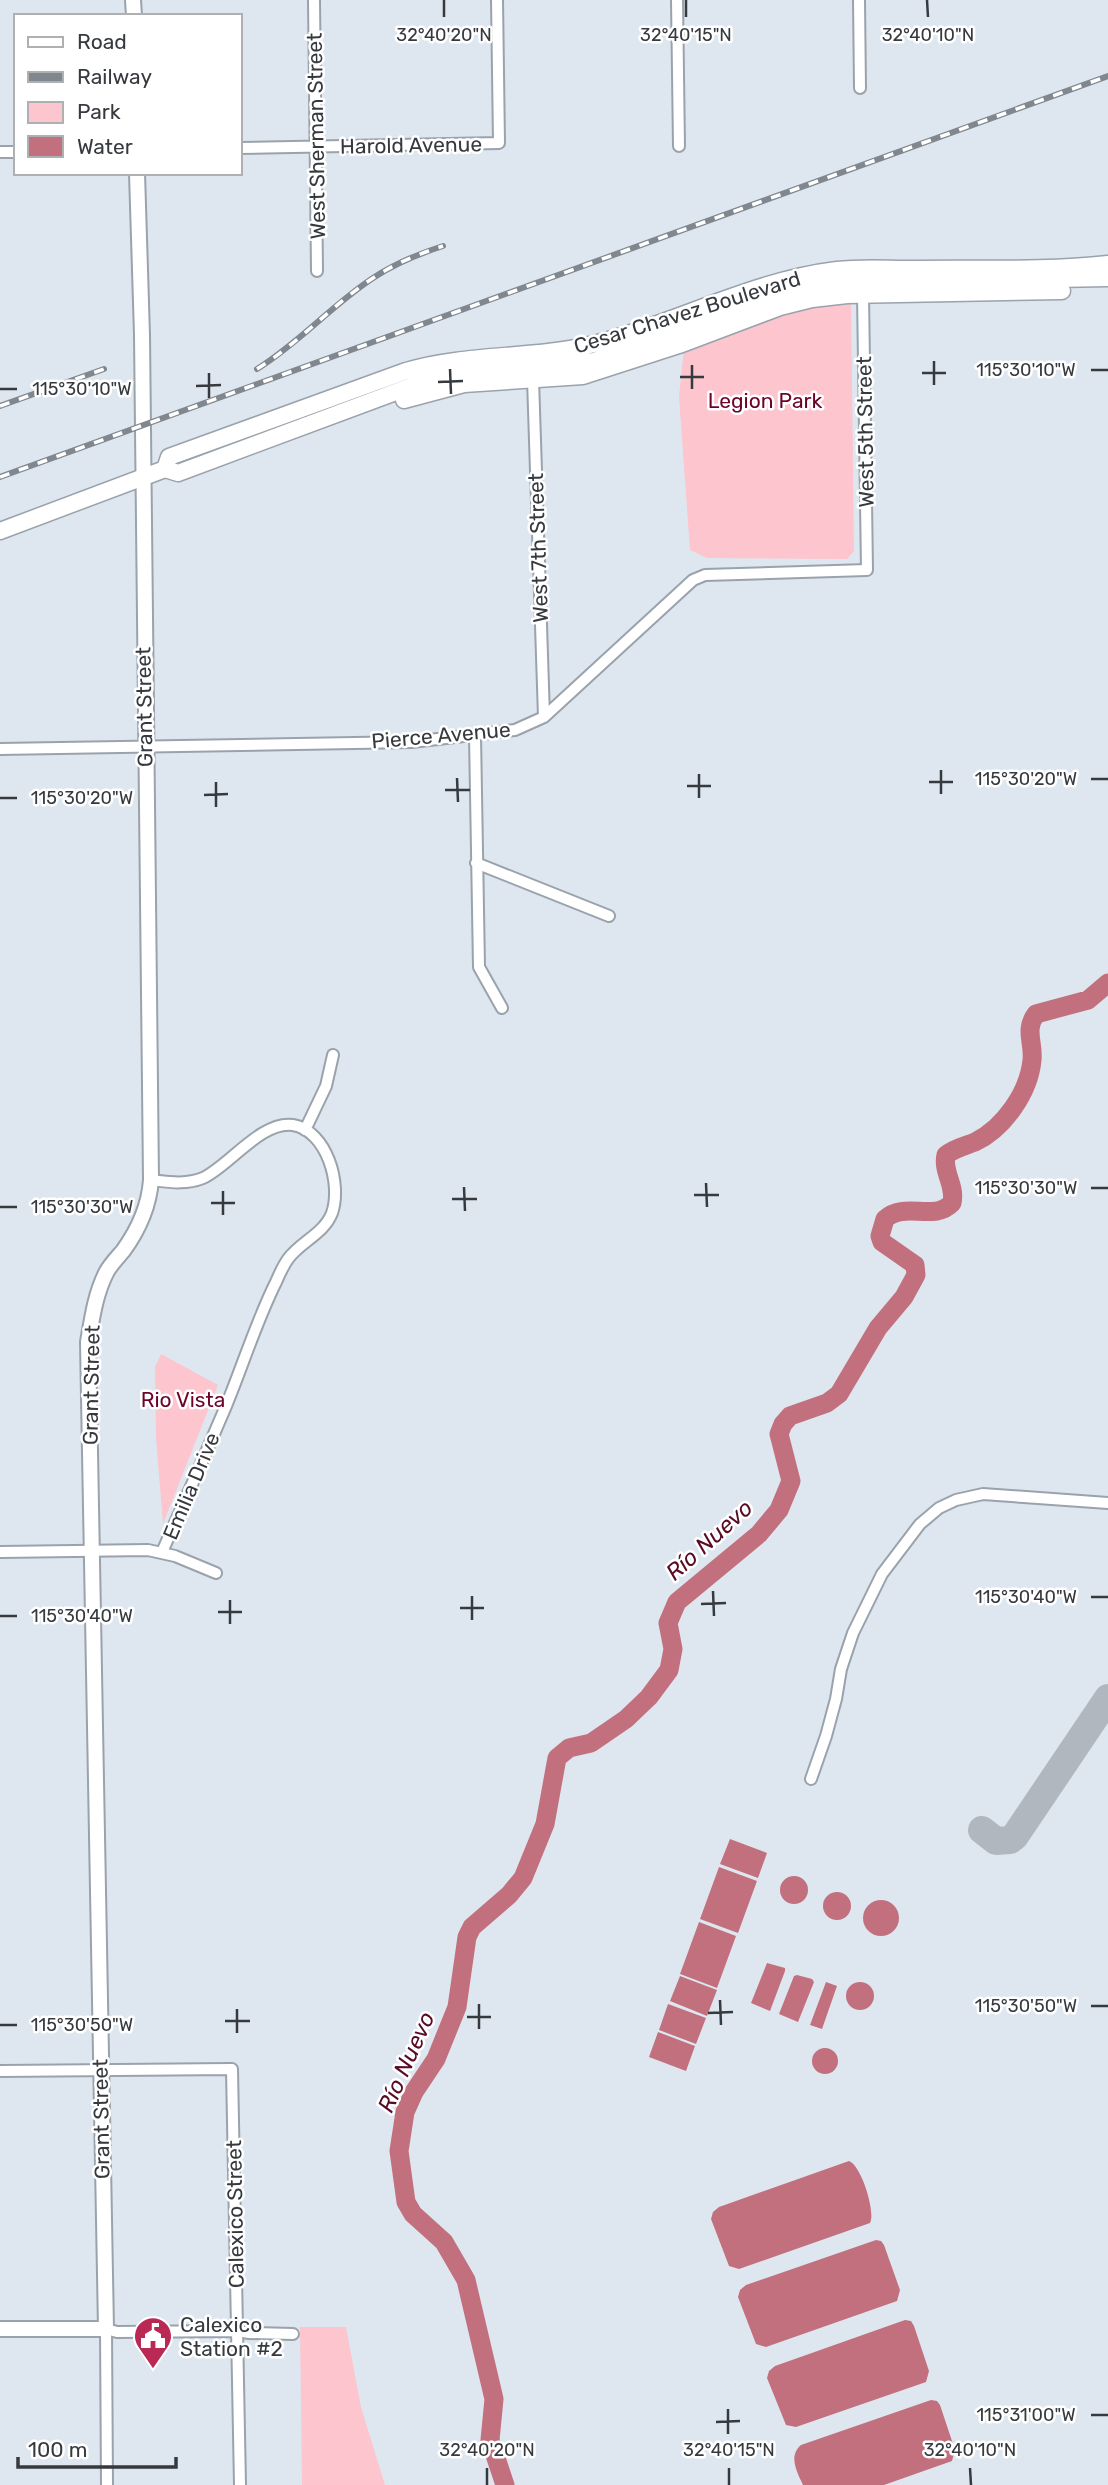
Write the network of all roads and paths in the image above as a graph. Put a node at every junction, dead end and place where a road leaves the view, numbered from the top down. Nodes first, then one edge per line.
1 (314, 0) edge
2 (497, 0) edge
3 (677, 0) edge
4 (859, 0) edge
5 (860, 88) dead end
6 (316, 146) junction
7 (679, 146) dead end
8 (242, 148) edge
9 (137, 175) edge
10 (1108, 264) edge
11 (317, 271) dead end
12 (1108, 278) edge
13 (1108, 289) edge
14 (863, 294) junction
15 (533, 379) junction
16 (259, 443) junction
17 (165, 469) junction
18 (142, 479) junction
19 (0, 531) edge
20 (867, 570) joint
21 (544, 717) junction
22 (475, 735) junction
23 (144, 745) junction
24 (0, 748) edge
25 (476, 863) junction
26 (609, 916) dead end
27 (502, 1008) dead end
28 (333, 1055) dead end
29 (305, 1130) junction
30 (151, 1180) junction
31 (1108, 1503) edge
32 (92, 1550) junction
33 (0, 1552) edge
34 (162, 1552) junction
35 (216, 1573) dead end
36 (811, 1779) dead end
37 (0, 2071) edge
38 (100, 2071) junction
39 (0, 2329) edge
40 (106, 2329) junction
41 (238, 2331) junction
42 (293, 2334) dead end
43 (107, 2485) edge
44 (240, 2485) edge

1 - 6 street, West Sherman Street
2 - 6 street, Harold Avenue
3 - 7 street
4 - 5 street
6 - 8 street, Harold Avenue
6 - 11 street, West Sherman Street
9 - 18 street, Grant Street
10 - 17 main road, Cesar Chavez Boulevard
12 - 16 main road, Cesar Chavez Boulevard
13 - 14 main road
14 - 15 main road
14 - 20 street, West 5th Street
15 - 16 main road
15 - 21 street, West 7th Street
16 - 17 main road, Cesar Chavez Boulevard
17 - 18 main road, Cesar Chavez Boulevard
18 - 19 main road, Cesar Chavez Boulevard
18 - 23 street, Grant Street
20 - 21 street, Pierce Avenue
21 - 22 street, Pierce Avenue
22 - 23 street, Pierce Avenue
22 - 25 street
23 - 24 street, Pierce Avenue
23 - 30 street, Grant Street
25 - 26 street
25 - 27 street
28 - 29 street
29 - 30 street
29 - 34 street, Emilia Drive
30 - 32 street, Grant Street
31 - 36 street
32 - 33 street
32 - 34 street
32 - 38 street, Grant Street
34 - 35 street
37 - 38 street
38 - 40 street, Grant Street
38 - 41 street, Calexico Street
39 - 40 street
40 - 41 street
40 - 43 street, Grant Street
41 - 42 street
41 - 44 street, Calexico Street

